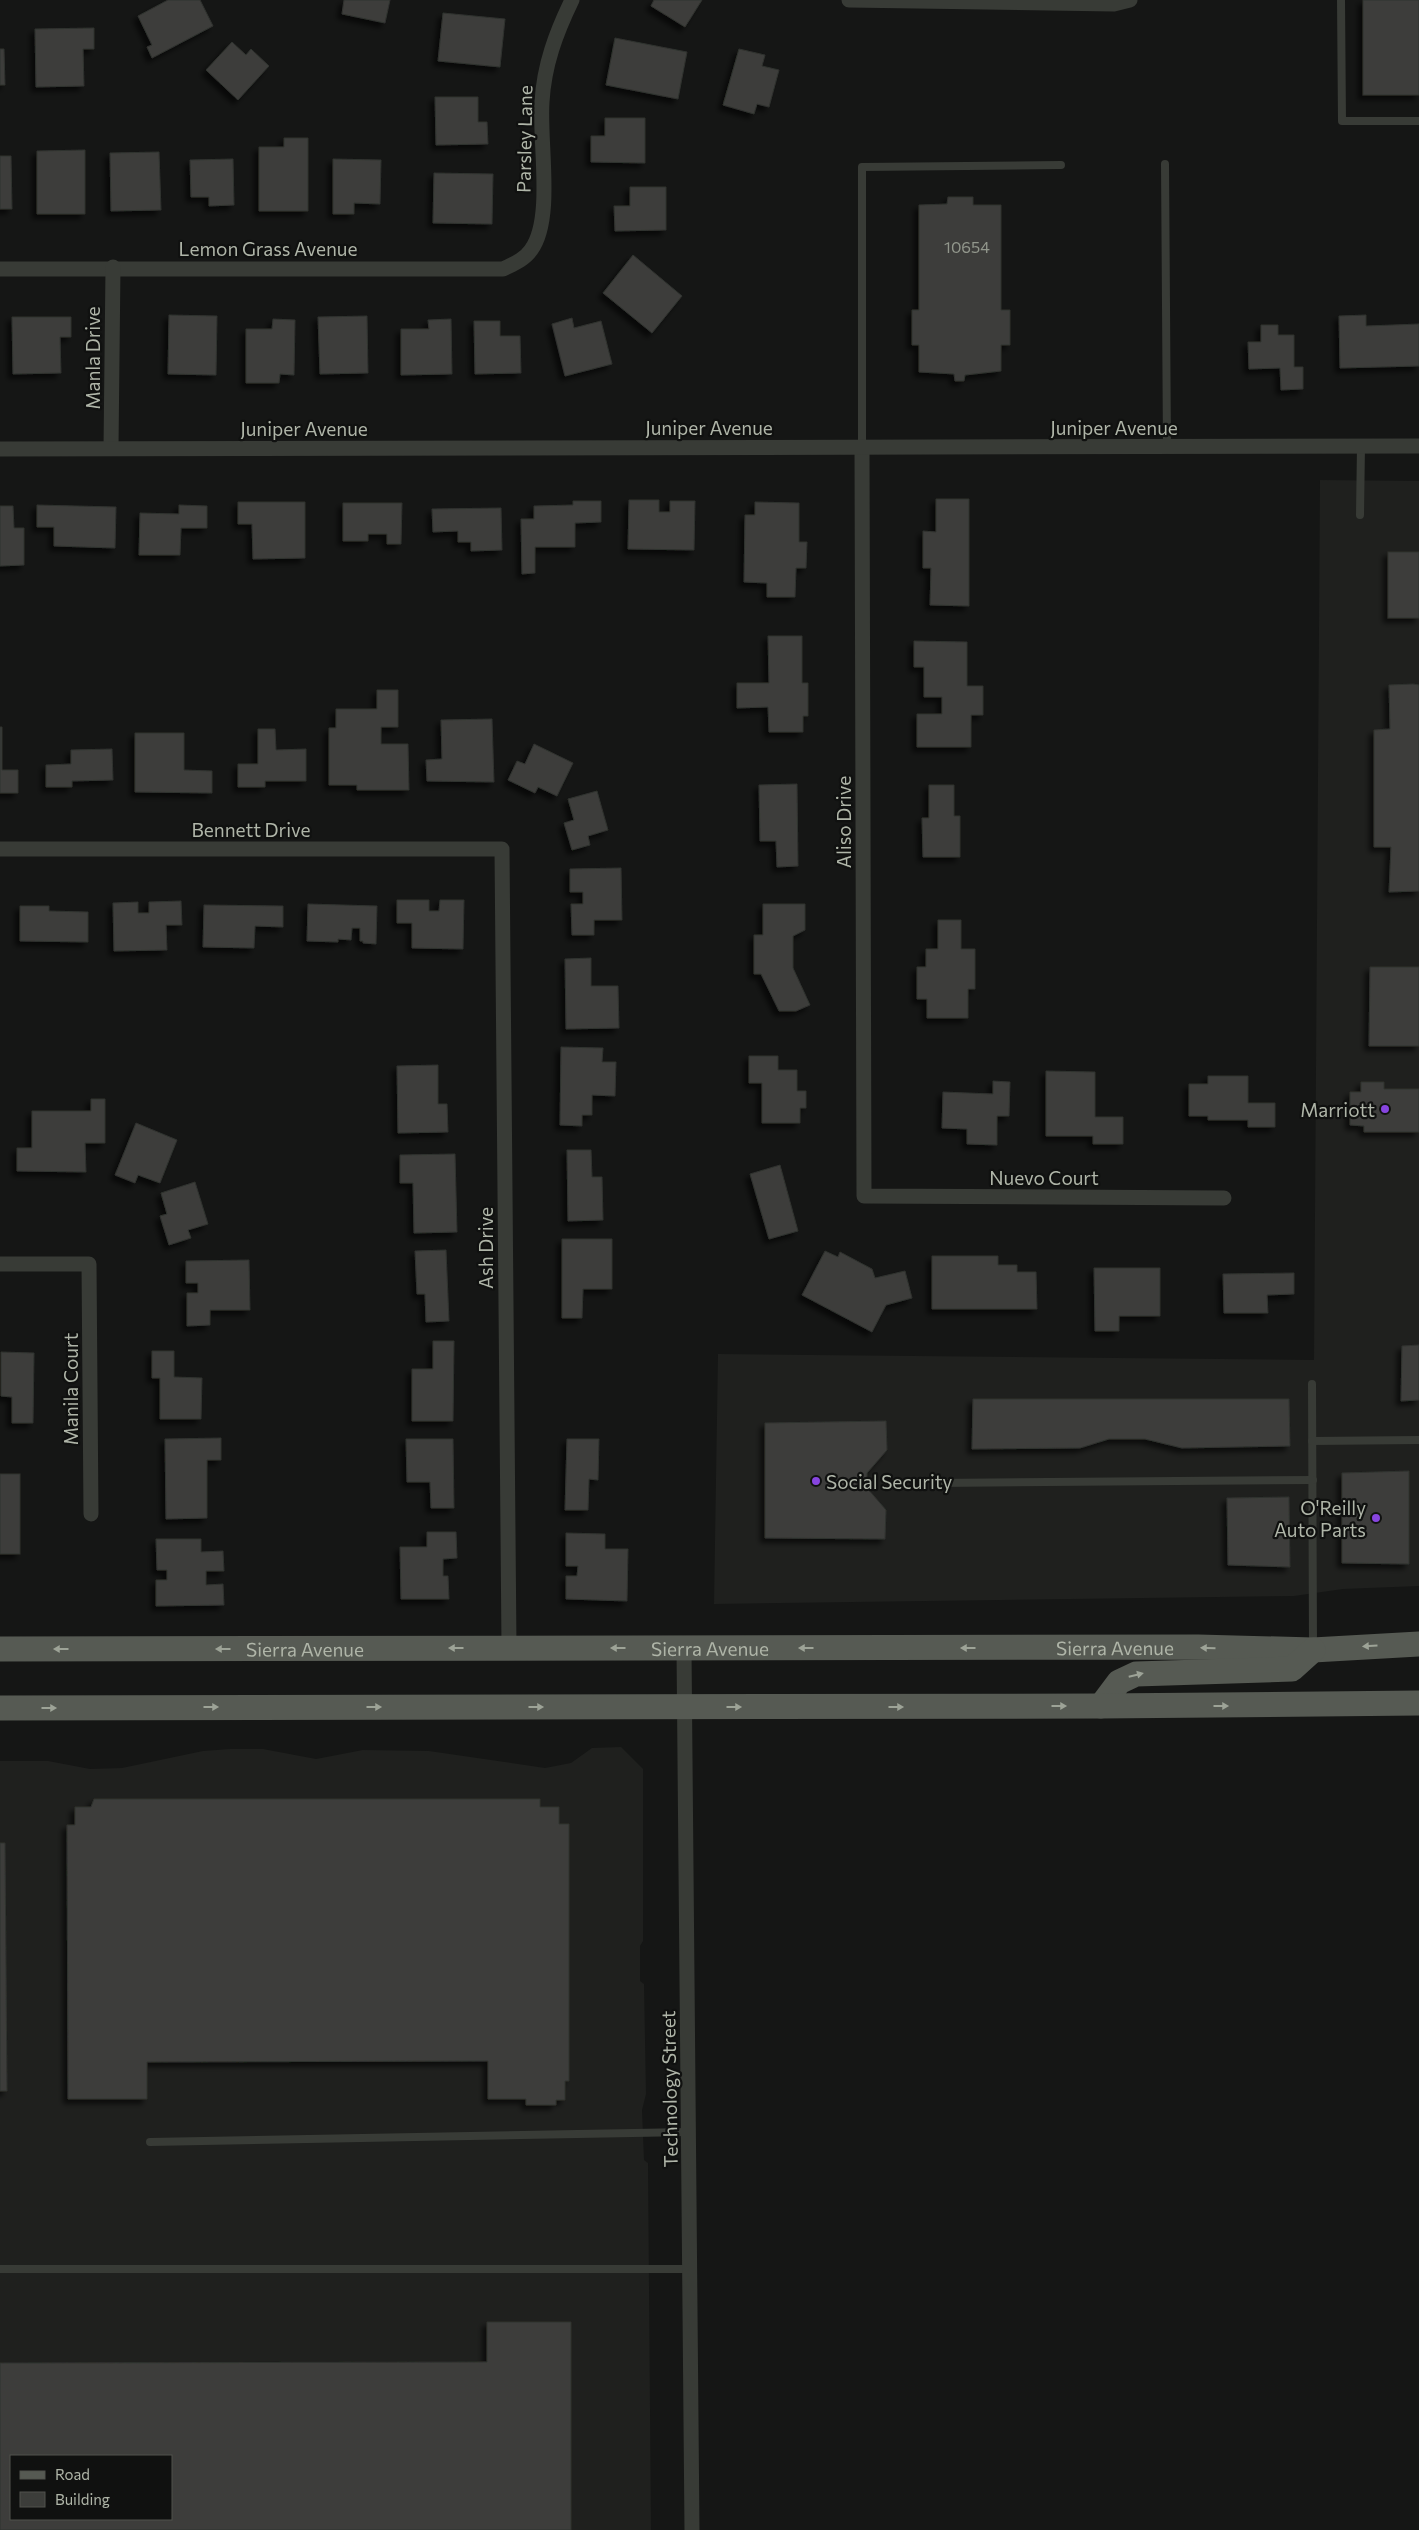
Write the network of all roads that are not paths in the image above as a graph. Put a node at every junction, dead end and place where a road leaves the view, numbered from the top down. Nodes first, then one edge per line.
1 (572, 0) edge
2 (849, 0) edge
3 (1130, 0) edge
4 (1341, 0) edge
5 (1419, 121) edge
6 (1165, 164) dead end
7 (1061, 166) dead end
8 (531, 251) joint
9 (112, 267) junction
10 (0, 269) edge
11 (1167, 446) junction
12 (1361, 446) junction
13 (1419, 446) edge
14 (862, 447) junction
15 (111, 448) junction
16 (0, 449) edge
17 (1360, 515) dead end
18 (0, 849) edge
19 (502, 849) joint
20 (864, 1196) joint
21 (1224, 1198) dead end
22 (0, 1264) edge
23 (1312, 1384) dead end
24 (1419, 1440) edge
25 (1312, 1441) junction
26 (1312, 1480) junction
27 (937, 1483) dead end
28 (91, 1514) dead end
29 (1419, 1644) edge
30 (509, 1648) junction
31 (684, 1649) junction
32 (0, 1650) edge
33 (1312, 1650) junction
34 (1419, 1703) edge
35 (1101, 1706) junction
36 (685, 1707) junction
37 (0, 1708) edge
38 (689, 2132) junction
39 (150, 2142) dead end
40 (0, 2269) edge
41 (690, 2269) junction
42 (692, 2530) edge

1 - 8 street, Parsley Lane
2 - 3 street
4 - 5 lane
6 - 11 lane
7 - 14 lane
8 - 9 street, Lemon Grass Avenue
9 - 10 street, Lemon Grass Avenue
9 - 15 street, Manla Drive
11 - 12 street, Juniper Avenue
11 - 14 street, Juniper Avenue
12 - 13 street, Juniper Avenue
12 - 17 lane
14 - 15 street, Juniper Avenue
14 - 20 street, Aliso Drive
15 - 16 street, Juniper Avenue
18 - 19 street, Bennett Drive
19 - 30 street, Ash Drive
20 - 21 street, Nuevo Court
22 - 28 street, Manila Court
23 - 25 lane
24 - 25 lane
25 - 26 lane
26 - 27 lane
26 - 33 lane
29 -> 33 main road, Sierra Avenue
31 -> 30 main road, Sierra Avenue
30 -> 32 main road, Sierra Avenue
33 -> 31 main road, Sierra Avenue
31 - 36 street, Technology Street
35 -> 33 main road
35 -> 34 main road
36 -> 35 main road
37 -> 36 main road
36 - 38 street, Technology Street
38 - 39 lane
38 - 41 street, Technology Street
40 - 41 lane
41 - 42 street, Technology Street

